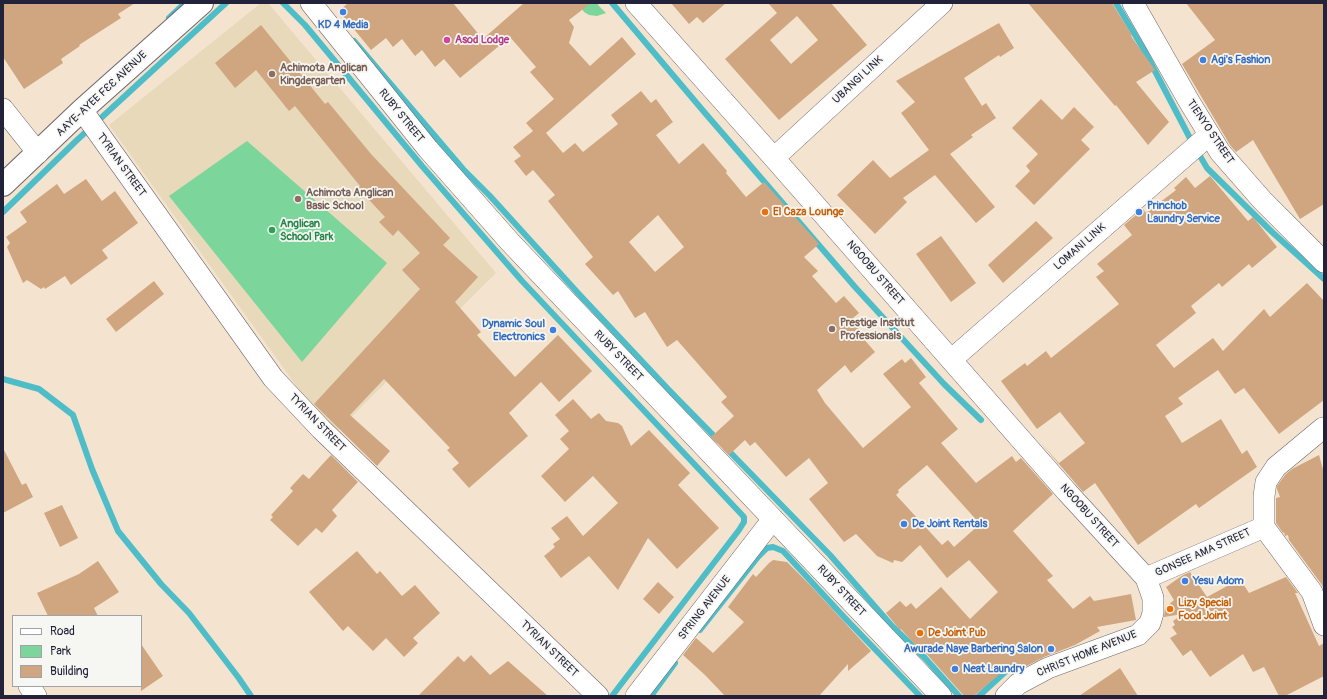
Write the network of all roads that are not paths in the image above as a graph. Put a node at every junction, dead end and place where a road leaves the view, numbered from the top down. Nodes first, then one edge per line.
1 (202, 3) edge
2 (311, 3) edge
3 (636, 3) edge
4 (942, 3) edge
5 (1134, 3) edge
6 (3, 109) edge
7 (82, 110) junction
8 (1209, 135) junction
9 (38, 153) junction
10 (774, 158) junction
11 (3, 185) edge
12 (1324, 262) edge
13 (951, 360) junction
14 (1323, 428) edge
15 (773, 519) junction
16 (1264, 527) junction
17 (1146, 578) junction
18 (1324, 625) edge
19 (31, 687) edge
20 (36, 696) edge
21 (598, 696) edge
22 (636, 696) edge
23 (941, 696) edge
24 (1006, 696) edge

1 - 7 street, AAYE-AYEE FƐƐ AVENUE
2 - 15 street, RUBY STREET
3 - 10 street, NGOOBU STREET
4 - 10 street, UBANGI LINK
5 - 8 street, TIENYO STREET
6 - 9 street
7 - 9 street, AAYE-AYEE FƐƐ AVENUE
7 - 21 street, TYRIAN STREET
8 - 12 street, TIENYO STREET
8 - 13 street, LOMANI LINK
9 - 11 street, AAYE-AYEE FƐƐ AVENUE
10 - 13 street, NGOOBU STREET
13 - 17 street, NGOOBU STREET
14 - 16 street
15 - 22 street, SPRING AVENUE
15 - 23 street, RUBY STREET
16 - 17 street, GONSEE AMA STREET
16 - 18 street, GONSEE AMA STREET
17 - 24 street, CHRIST HOME AVENUE
19 - 20 street

